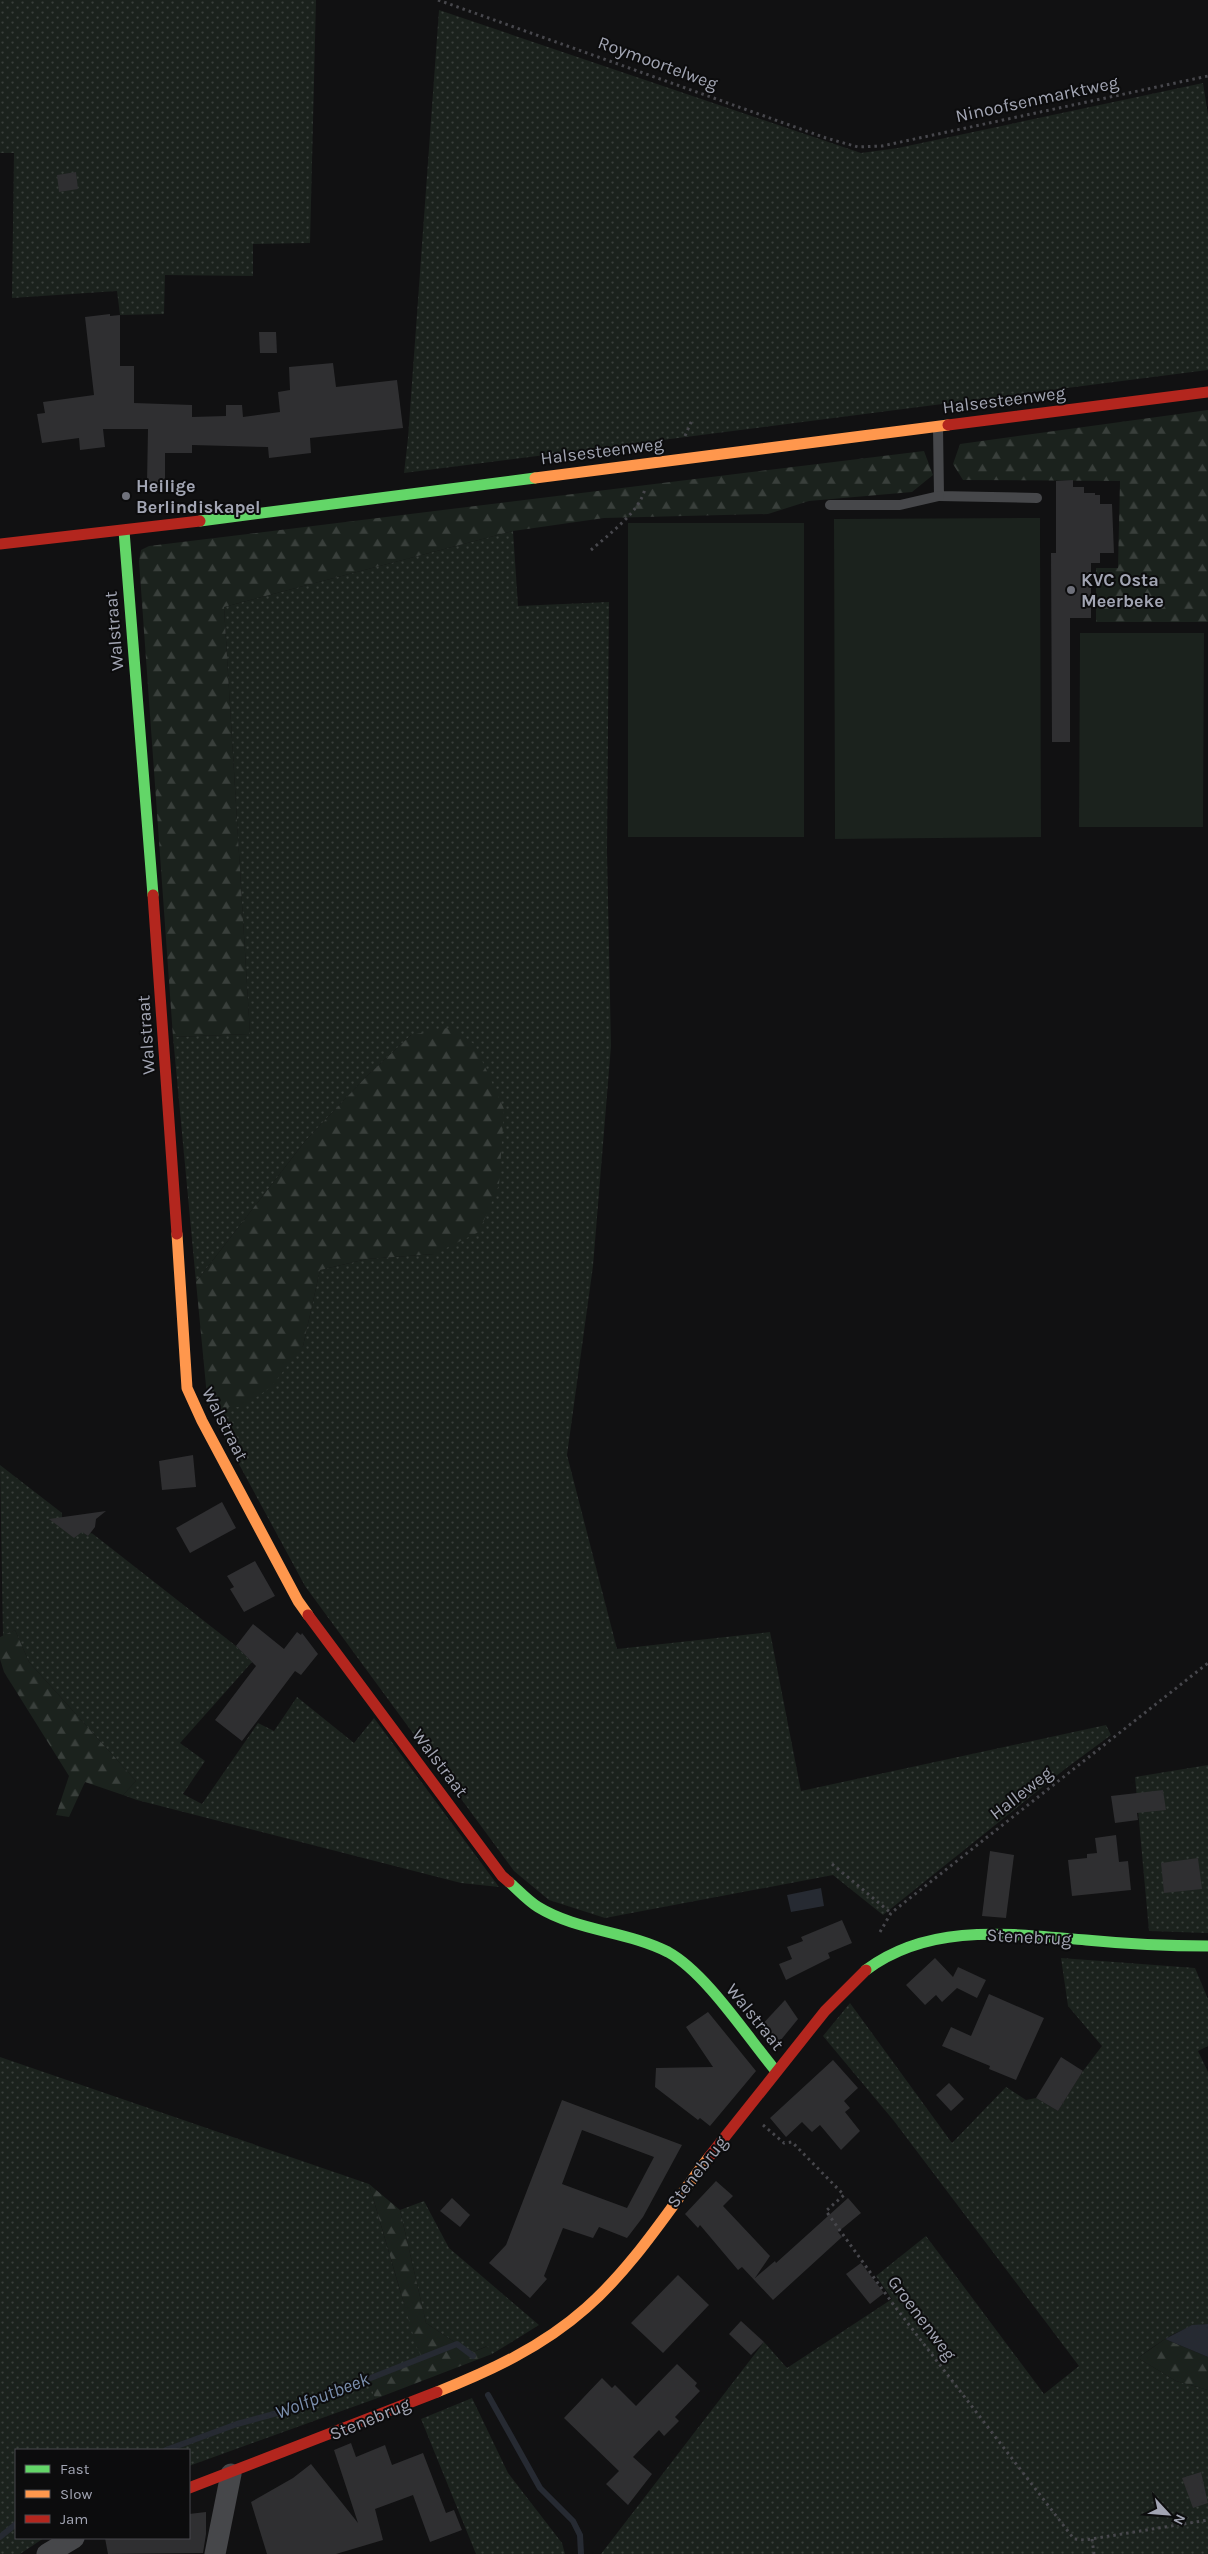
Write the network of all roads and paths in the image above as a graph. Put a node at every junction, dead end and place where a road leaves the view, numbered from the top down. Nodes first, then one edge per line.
1 (438, 0) edge
2 (1208, 76) edge
3 (871, 148) joint
4 (1208, 392) edge
5 (938, 426) junction
6 (647, 463) junction
7 (939, 496) junction
8 (1037, 498) dead end
9 (830, 505) dead end
10 (124, 531) junction
11 (0, 544) edge
12 (591, 550) dead end
13 (1208, 1663) edge
14 (832, 1864) dead end
15 (891, 1912) junction
16 (1208, 1946) edge
17 (877, 1960) junction
18 (775, 2070) junction
19 (746, 2109) junction
20 (231, 2474) junction
21 (190, 2488) edge
22 (1208, 2520) edge
23 (72, 2539) edge
24 (1092, 2539) junction
25 (47, 2554) edge
26 (215, 2554) edge
27 (1094, 2554) edge

1 - 3 path, Roymoortelweg
2 - 3 path, Ninoofsenmarktweg
4 - 5 street, Halsesteenweg
5 - 6 street, Halsesteenweg
5 - 7 lane
6 - 10 street, Halsesteenweg
6 - 12 path
7 - 8 lane
7 - 9 lane
10 - 11 street, Halsesteenweg
10 - 18 street, Walstraat
13 - 15 path, Halleweg
14 - 15 path
15 - 17 path, Halleweg
16 - 17 street, Stenebrug
17 - 18 street, Stenebrug
18 - 19 street, Stenebrug
19 - 20 street, Stenebrug
19 - 24 path, Groenenweg
20 - 21 street, Stenebrug
20 - 26 street
22 - 24 path
23 - 25 street
24 - 27 path

